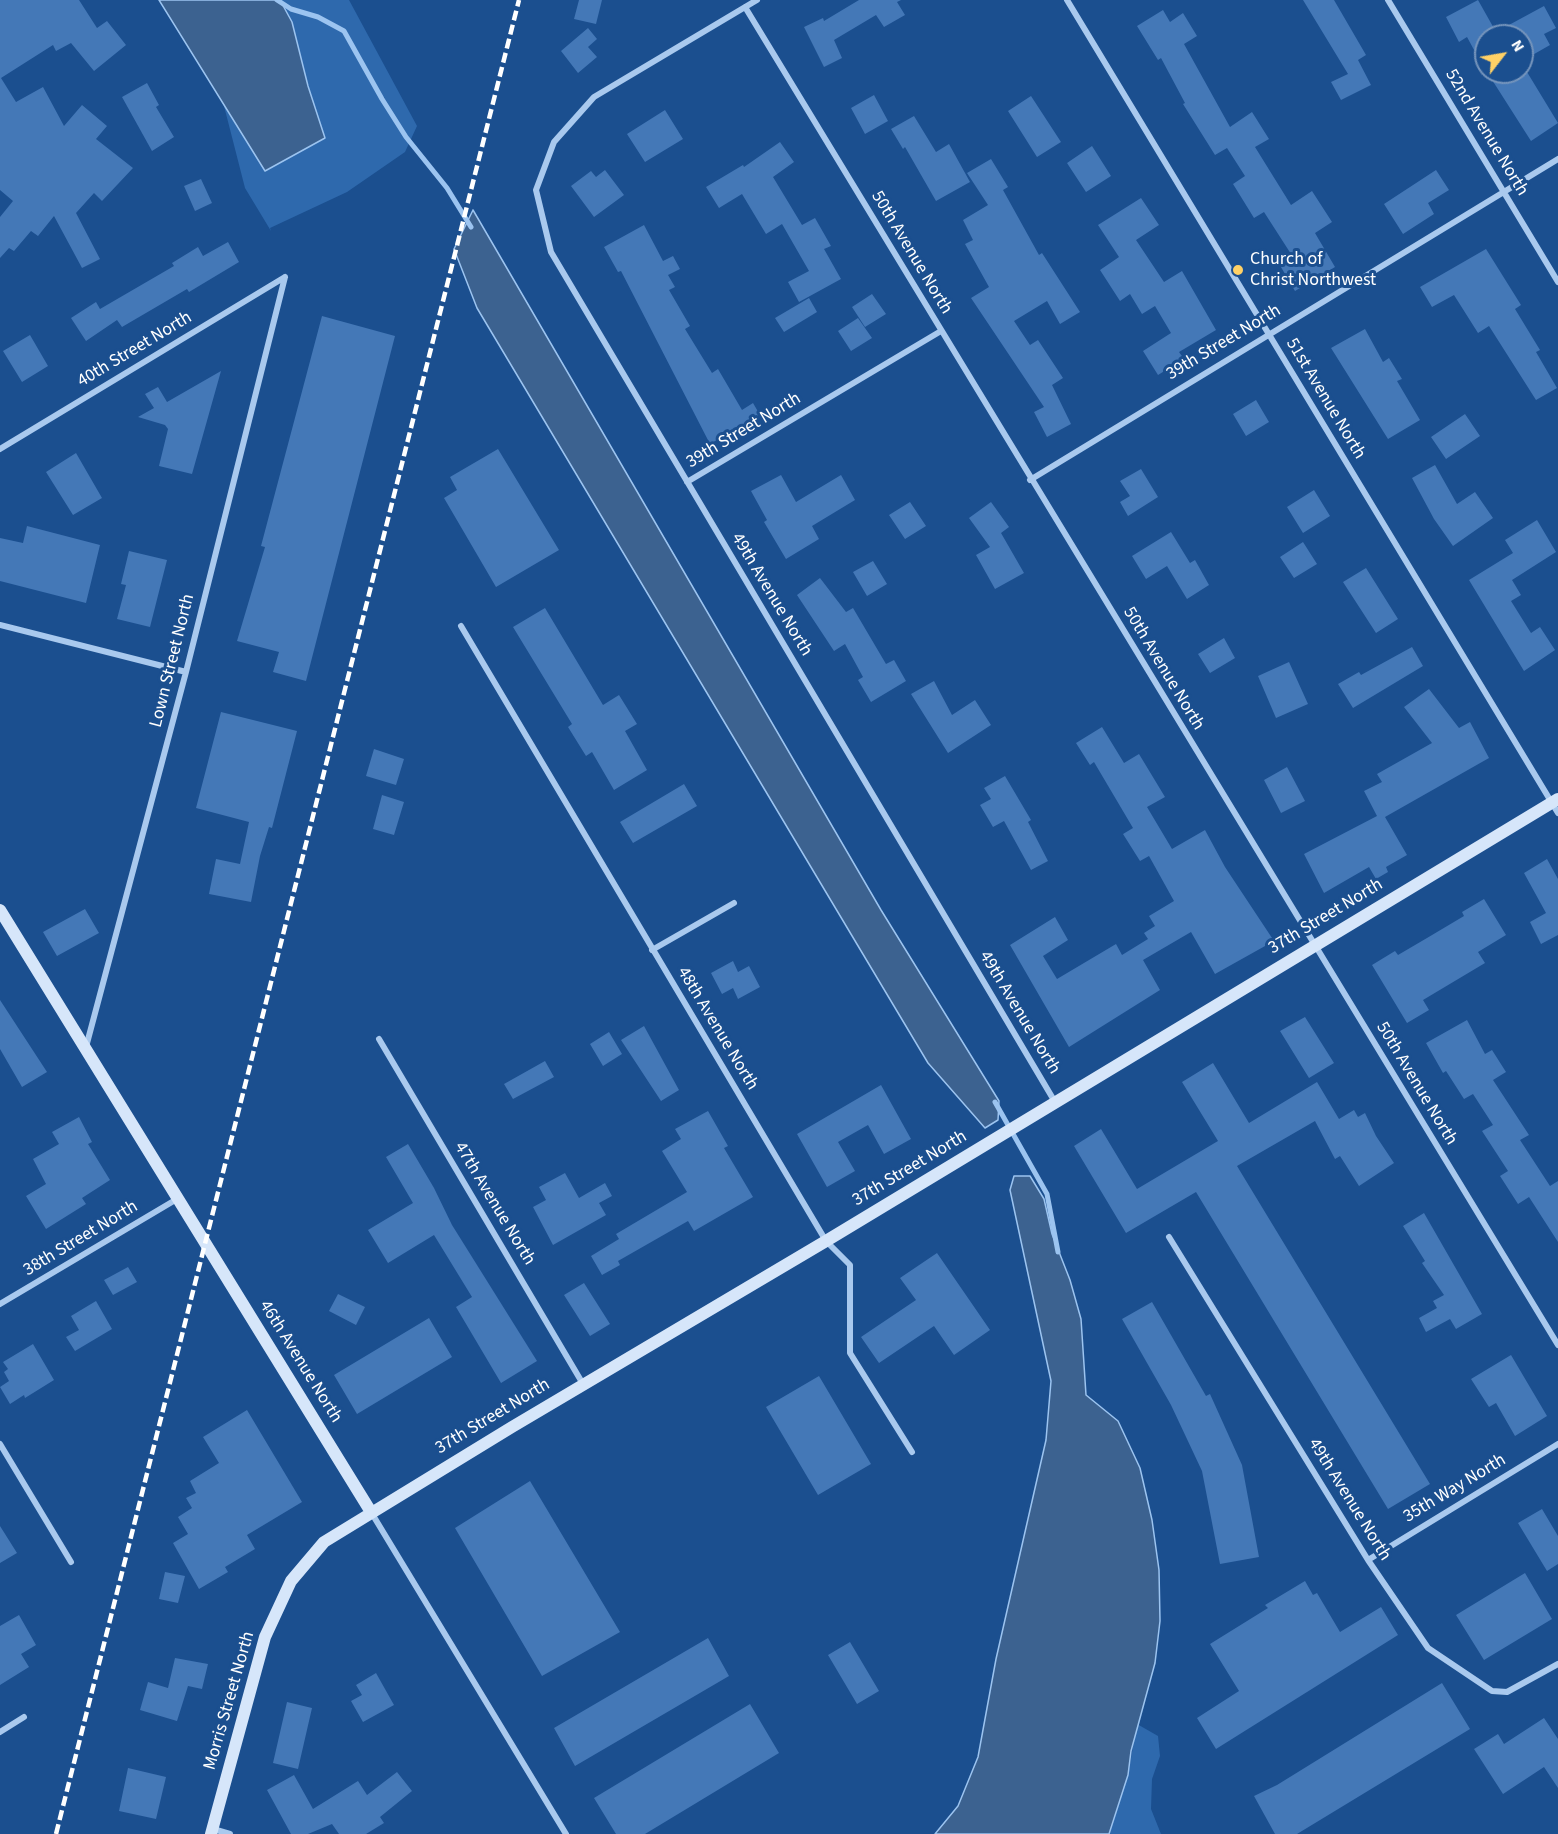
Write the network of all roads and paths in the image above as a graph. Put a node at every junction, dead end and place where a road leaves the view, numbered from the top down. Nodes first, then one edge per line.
1 (757, 0) edge
2 (1067, 0) edge
3 (1388, 0) edge
4 (745, 7) junction
5 (1558, 159) edge
6 (1503, 192) junction
7 (285, 277) joint
8 (1558, 282) edge
9 (941, 332) junction
10 (1268, 334) junction
11 (0, 449) edge
12 (1030, 480) junction
13 (687, 482) junction
14 (0, 625) edge
15 (461, 626) dead end
16 (186, 672) junction
17 (1556, 805) edge
18 (734, 903) dead end
19 (0, 910) edge
20 (1314, 944) junction
21 (652, 950) junction
22 (379, 1039) dead end
23 (85, 1051) junction
24 (1055, 1102) junction
25 (177, 1199) junction
26 (1169, 1237) dead end
27 (826, 1241) junction
28 (0, 1304) edge
29 (1558, 1345) edge
30 (584, 1384) junction
31 (0, 1444) edge
32 (1558, 1444) edge
33 (912, 1452) dead end
34 (371, 1512) junction
35 (1368, 1560) junction
36 (71, 1562) dead end
37 (291, 1581) joint
38 (1558, 1664) edge
39 (24, 1717) dead end
40 (0, 1732) edge
41 (212, 1832) edge
42 (230, 1834) edge
43 (566, 1834) edge

1 - 4 street
2 - 10 street, 51st Avenue North
3 - 6 street, 52nd Avenue North
4 - 9 street, 50th Avenue North
4 - 13 street, 49th Avenue North
5 - 6 street, 39th Street North
6 - 8 street, 52nd Avenue North
6 - 10 street, 39th Street North
7 - 11 street, 40th Street North
7 - 16 street, Lown Street North
9 - 12 street, 50th Avenue North
9 - 13 street, 39th Street North
10 - 12 street, 39th Street North
10 - 17 street, 51st Avenue North
12 - 20 street, 50th Avenue North
13 - 24 street, 49th Avenue North
14 - 16 street
15 - 21 street, 48th Avenue North
16 - 23 street, Lown Street North
17 - 20 street, 37th Street North
18 - 21 street
19 - 23 street, 46th Avenue North
20 - 24 street, 37th Street North
20 - 29 street, 50th Avenue North
21 - 27 street, 48th Avenue North
22 - 30 street, 47th Avenue North
23 - 25 street, 46th Avenue North
24 - 27 street, 37th Street North
25 - 28 street, 38th Street North
25 - 34 street, 46th Avenue North
26 - 35 street, 49th Avenue North
27 - 30 street, 37th Street North
27 - 33 street, 48th Avenue North
30 - 34 street, 37th Street North
31 - 36 street
32 - 35 street, 35th Way North
34 - 37 street, 37th Street North
34 - 43 street, 46th Avenue North
35 - 38 street, 49th Avenue North
37 - 41 street, Morris Street North
39 - 40 street
41 - 42 street

